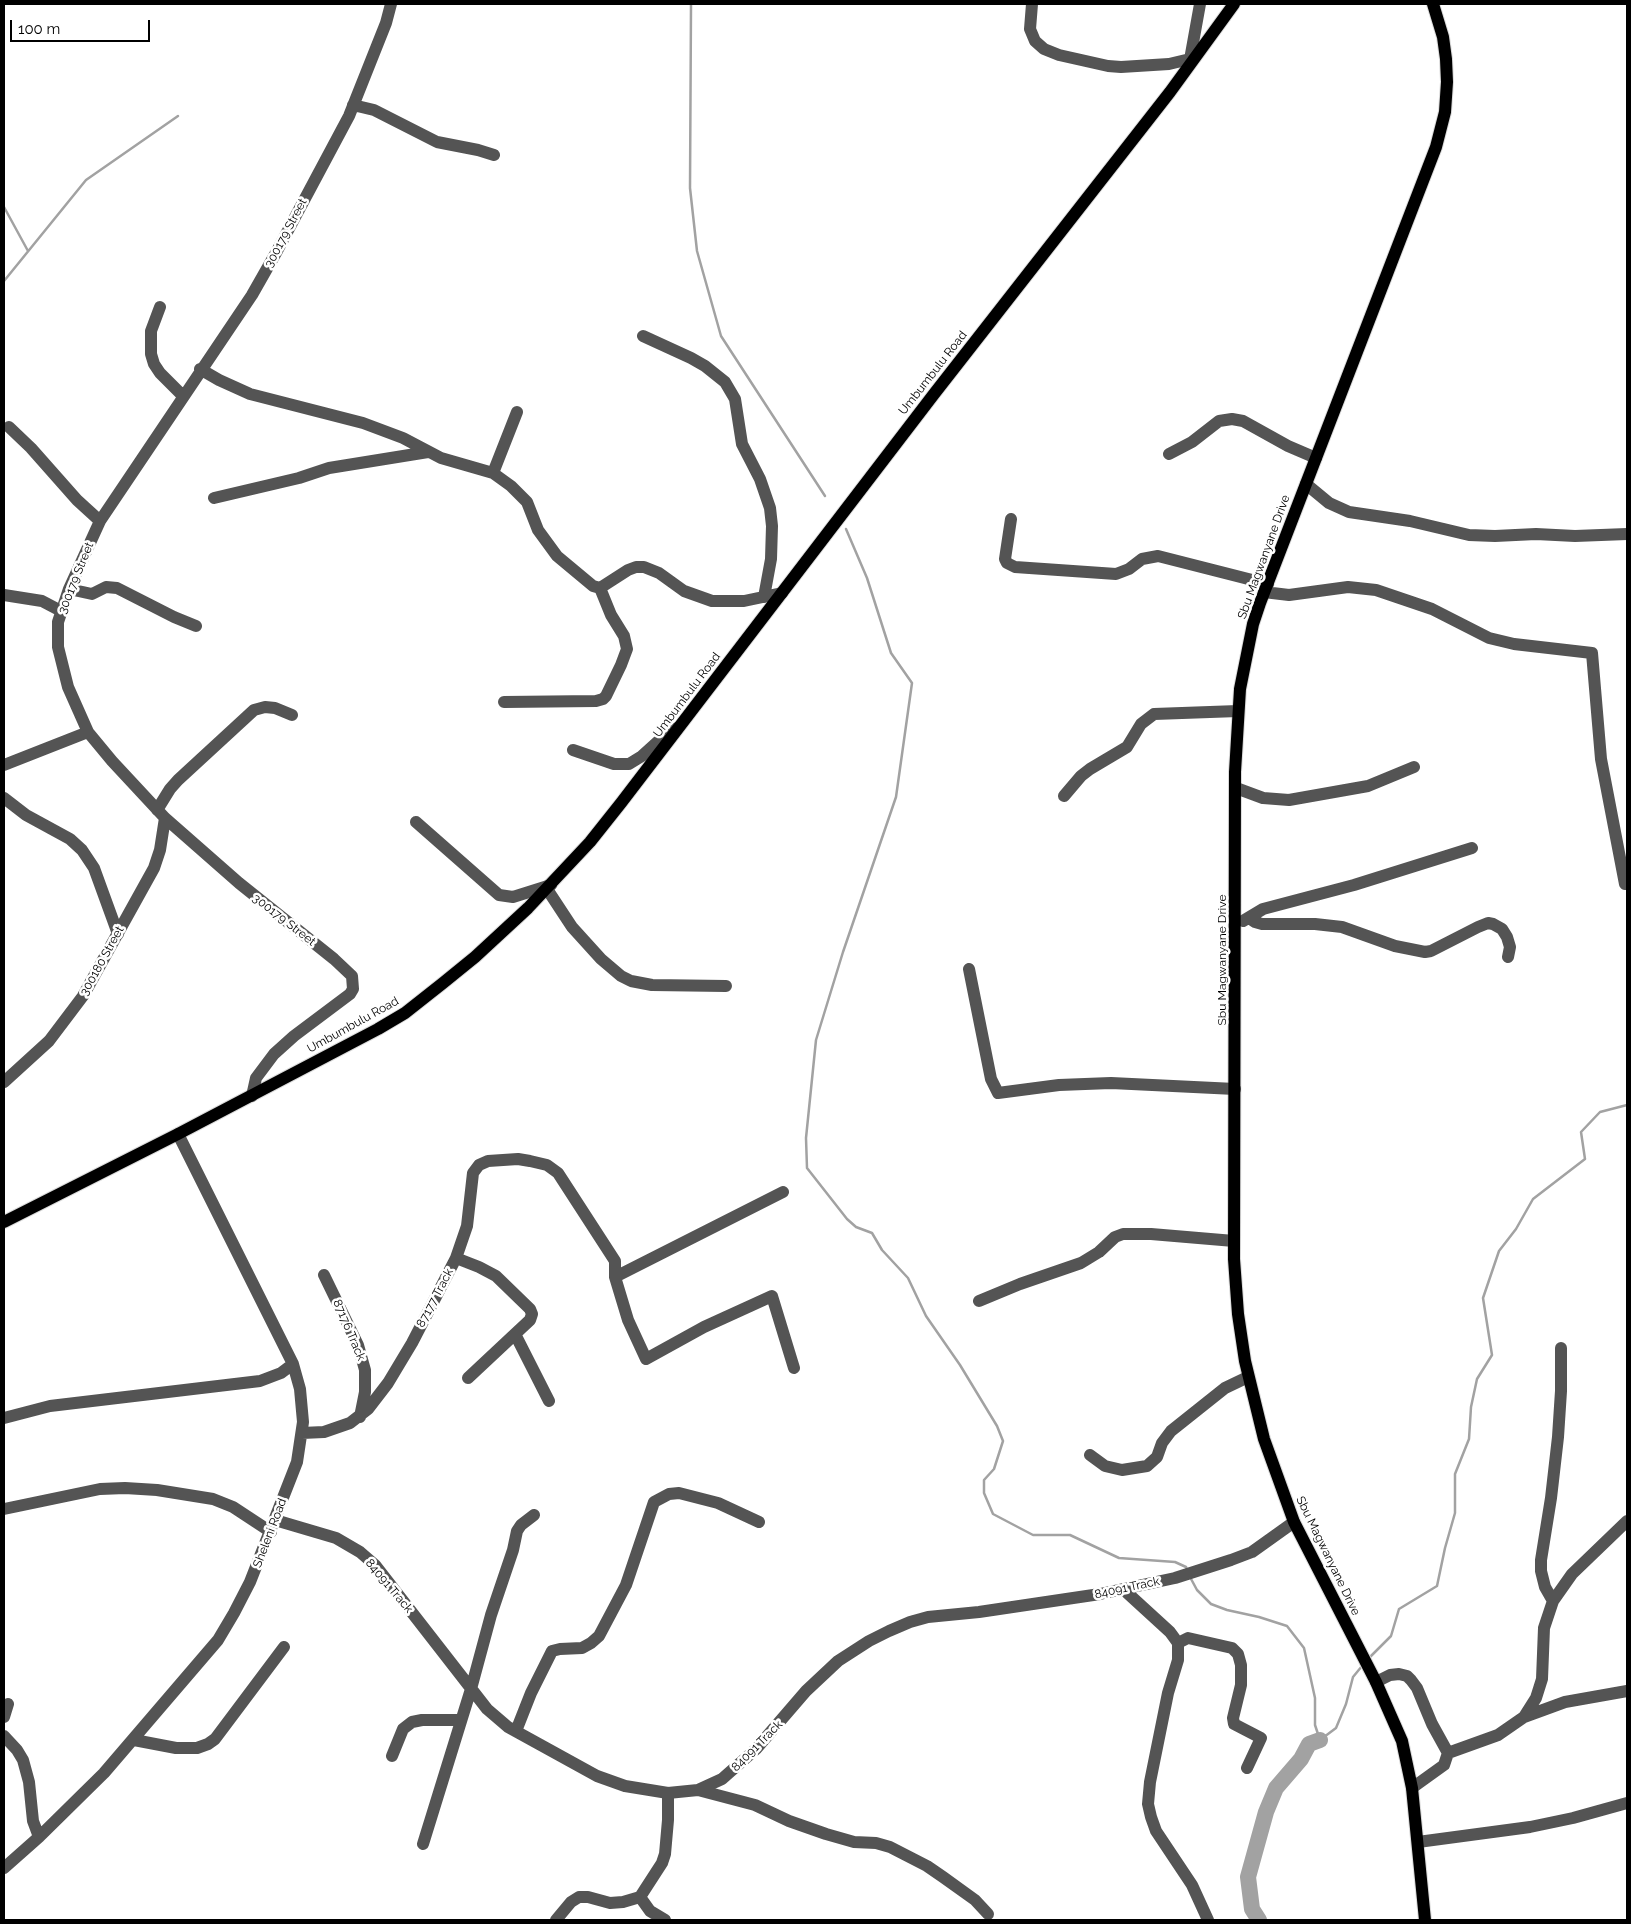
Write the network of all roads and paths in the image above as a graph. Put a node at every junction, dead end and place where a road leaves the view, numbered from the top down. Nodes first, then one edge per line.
1 (391, 4) edge
2 (1032, 4) edge
3 (1200, 4) edge
4 (1234, 4) edge
5 (1433, 4) edge
6 (1189, 63) junction
7 (353, 105) junction
8 (494, 155) dead end
9 (160, 307) dead end
10 (643, 336) dead end
11 (200, 369) junction
12 (183, 396) junction
13 (517, 412) dead end
14 (9, 427) dead end
15 (428, 452) junction
16 (1169, 454) dead end
17 (1316, 458) junction
18 (493, 473) junction
19 (1306, 484) junction
20 (214, 498) dead end
21 (1011, 519) dead end
22 (100, 521) junction
23 (1627, 534) edge
24 (600, 588) junction
25 (1266, 588) junction
26 (69, 589) junction
27 (782, 593) junction
28 (4, 595) edge
29 (764, 597) junction
30 (61, 610) junction
31 (196, 626) dead end
32 (504, 702) dead end
33 (1238, 711) junction
34 (292, 716) dead end
35 (682, 725) junction
36 (88, 732) junction
37 (573, 750) dead end
38 (4, 765) edge
39 (1414, 767) dead end
40 (1236, 788) junction
41 (1064, 796) dead end
42 (4, 798) edge
43 (161, 814) junction
44 (416, 822) dead end
45 (1472, 848) dead end
46 (1625, 884) dead end
47 (549, 887) junction
48 (1249, 918) junction
49 (1235, 922) junction
50 (118, 934) junction
51 (1508, 957) dead end
52 (969, 969) dead end
53 (726, 986) dead end
54 (4, 1082) edge
55 (1235, 1089) junction
56 (252, 1096) junction
57 (178, 1134) junction
58 (783, 1192) dead end
59 (4, 1222) edge
60 (1234, 1241) junction
61 (456, 1258) junction
62 (324, 1275) dead end
63 (615, 1277) junction
64 (980, 1301) dead end
65 (515, 1334) junction
66 (1560, 1348) dead end
67 (293, 1364) junction
68 (794, 1368) dead end
69 (1248, 1377) junction
70 (468, 1378) dead end
71 (549, 1401) dead end
72 (4, 1418) edge
73 (355, 1420) junction
74 (302, 1433) junction
75 (1090, 1455) dead end
76 (4, 1509) edge
77 (534, 1516) dead end
78 (1627, 1521) edge
79 (758, 1522) dead end
80 (1294, 1522) junction
81 (273, 1526) junction
82 (1123, 1589) junction
83 (1553, 1601) junction
84 (1178, 1643) junction
85 (284, 1647) dead end
86 (1375, 1679) junction
87 (471, 1689) junction
88 (1627, 1690) edge
89 (8, 1704) dead end
90 (4, 1717) edge
91 (1524, 1717) junction
92 (461, 1720) junction
93 (516, 1731) junction
94 (4, 1736) edge
95 (134, 1740) junction
96 (1448, 1753) junction
97 (392, 1756) dead end
98 (1247, 1768) dead end
99 (1412, 1788) junction
100 (698, 1790) junction
101 (668, 1793) junction
102 (1626, 1805) edge
103 (39, 1837) junction
104 (1418, 1842) junction
105 (423, 1844) dead end
106 (4, 1868) edge
107 (640, 1897) junction
108 (988, 1914) dead end
109 (556, 1920) edge
110 (665, 1920) edge
111 (1208, 1920) edge
112 (1425, 1920) edge

1 - 7 street, 300179 Street
2 - 6 street
3 - 6 street
4 - 6 main road, Umbumbulu Road
5 - 17 main road, Sbu Magwanyane Drive
6 - 27 main road, Umbumbulu Road
7 - 8 street
7 - 11 street, 300179 Street
9 - 12 street
10 - 29 street
11 - 12 street, 300179 Street
11 - 15 street
12 - 22 street, 300179 Street
13 - 18 street
14 - 22 street
15 - 18 street
15 - 20 street
16 - 17 street
17 - 19 main road, Sbu Magwanyane Drive
18 - 24 street
19 - 23 street
19 - 25 main road, Sbu Magwanyane Drive
21 - 25 street
22 - 26 street, 300179 Street
24 - 29 street
24 - 32 street
25 - 33 main road, Sbu Magwanyane Drive
25 - 46 street
26 - 30 street, 300179 Street
26 - 31 street
27 - 29 street
27 - 35 main road, Umbumbulu Road
28 - 30 street
30 - 36 street, 300179 Street
33 - 40 main road, Sbu Magwanyane Drive
33 - 41 street
34 - 43 street
35 - 37 street
35 - 47 main road, Umbumbulu Road
36 - 38 street
36 - 43 street, 300179 Street
39 - 40 street
40 - 49 main road, Sbu Magwanyane Drive
42 - 50 street
43 - 50 street, 300180 Street
43 - 56 street, 300179 Street
44 - 47 street
45 - 48 street
47 - 53 street
47 - 56 main road, Umbumbulu Road
48 - 49 street
48 - 51 street
49 - 55 main road, Sbu Magwanyane Drive
50 - 54 street, 300180 Street
52 - 55 street
55 - 60 main road, Sbu Magwanyane Drive
56 - 57 main road, Umbumbulu Road
57 - 59 main road, Umbumbulu Road
57 - 67 street, Sheleni Road
58 - 63 street
60 - 64 street
60 - 69 main road, Sbu Magwanyane Drive
61 - 63 street, 87177 Track
61 - 65 street
61 - 73 street, 87177 Track
62 - 73 street, 87176 Track
63 - 68 street
65 - 70 street
65 - 71 street
66 - 83 street
67 - 72 street
67 - 74 street, Sheleni Road
69 - 75 street
69 - 80 main road, Sbu Magwanyane Drive
73 - 74 street
74 - 81 street, Sheleni Road
76 - 81 street, 84091 Track
77 - 87 street
78 - 83 street
79 - 93 street
80 - 82 street, 84091 Track
80 - 86 main road, Sbu Magwanyane Drive
81 - 87 street, 84091 Track
81 - 95 street, Sheleni Road
82 - 84 street
82 - 100 street, 84091 Track
83 - 91 street
84 - 98 street
84 - 111 street
85 - 95 street
86 - 96 street
86 - 99 main road, Sbu Magwanyane Drive
87 - 92 street
87 - 93 street, 84091 Track
88 - 91 street
89 - 90 street
91 - 96 street
92 - 97 street
92 - 105 street
93 - 101 street, 84091 Track
94 - 103 street
95 - 103 street, Sheleni Road
96 - 99 street
99 - 104 main road, Sbu Magwanyane Drive
100 - 101 street, 84091 Track
100 - 108 street
101 - 107 street
102 - 104 street
103 - 106 street, Sheleni Road
104 - 112 main road, Sbu Magwanyane Drive
107 - 109 street
107 - 110 street

